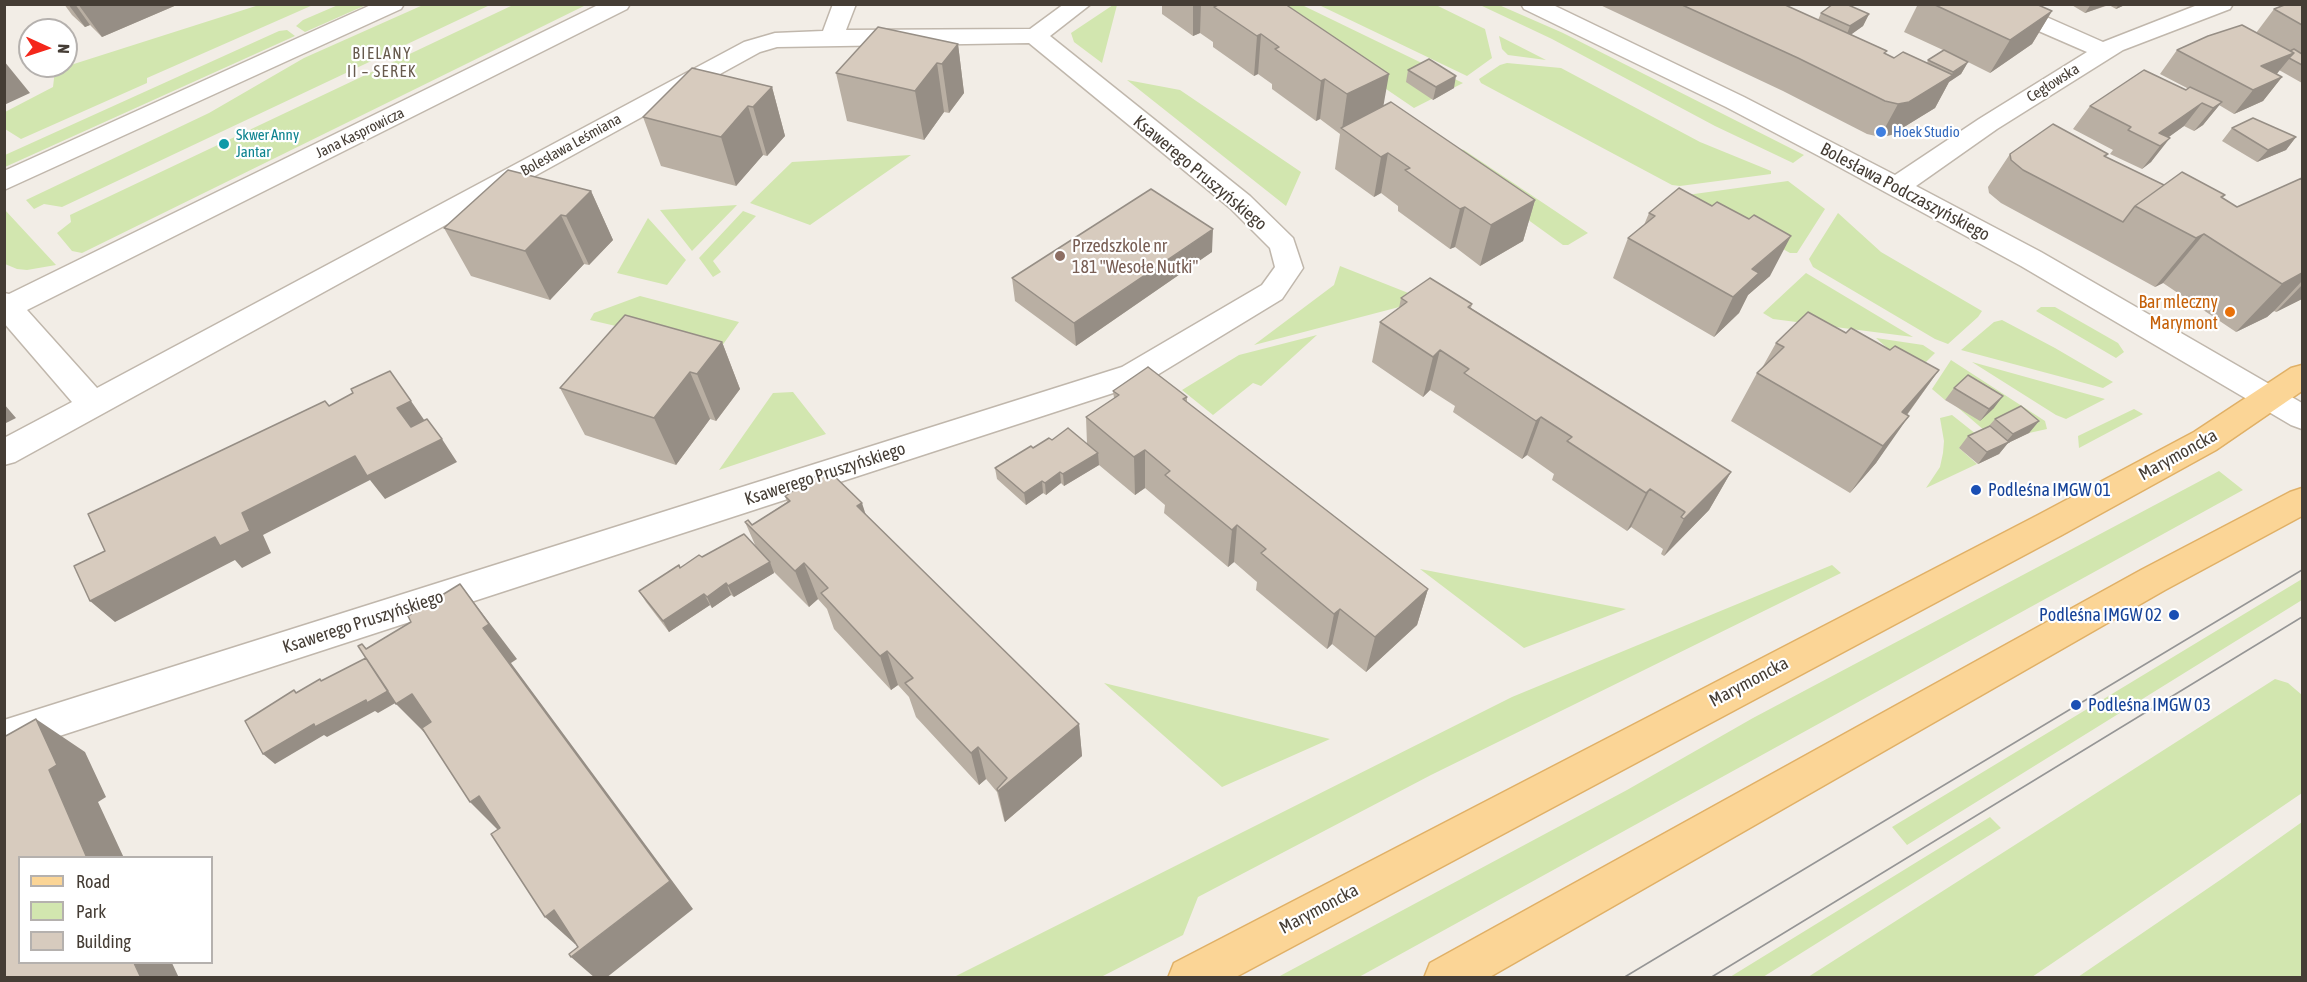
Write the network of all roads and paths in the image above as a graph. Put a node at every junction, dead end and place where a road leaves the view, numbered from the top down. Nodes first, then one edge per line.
1 (393, 4) edge
2 (619, 4) edge
3 (845, 4) edge
4 (1080, 4) edge
5 (1532, 4) edge
6 (1996, 4) edge
7 (2222, 4) edge
8 (1035, 36) junction
9 (834, 39) junction
10 (2104, 51) junction
11 (4, 182) edge
12 (1898, 188) junction
13 (6, 306) edge
14 (2302, 376) edge
15 (2269, 397) junction
16 (93, 405) junction
17 (2302, 417) edge
18 (4, 453) edge
19 (2302, 501) edge
20 (4, 737) edge
21 (1189, 978) edge
22 (1445, 978) edge

1 - 11 street
2 - 13 street, Jana Kasprowicza
3 - 9 street
4 - 8 street
5 - 12 street, Bolesława Podczaszyńskiego
6 - 10 street
7 - 10 street, Cegłowska
8 - 9 street, Bolesława Leśmiana
8 - 20 street, Ksawerego Pruszyńskiego
9 - 16 street, Bolesława Leśmiana
10 - 12 street, Cegłowska
12 - 15 street, Bolesława Podczaszyńskiego
13 - 16 street
14 - 15 main road, Marymoncka
15 - 17 street, Bolesława Podczaszyńskiego
15 - 21 main road, Marymoncka
16 - 18 street
19 - 22 main road

